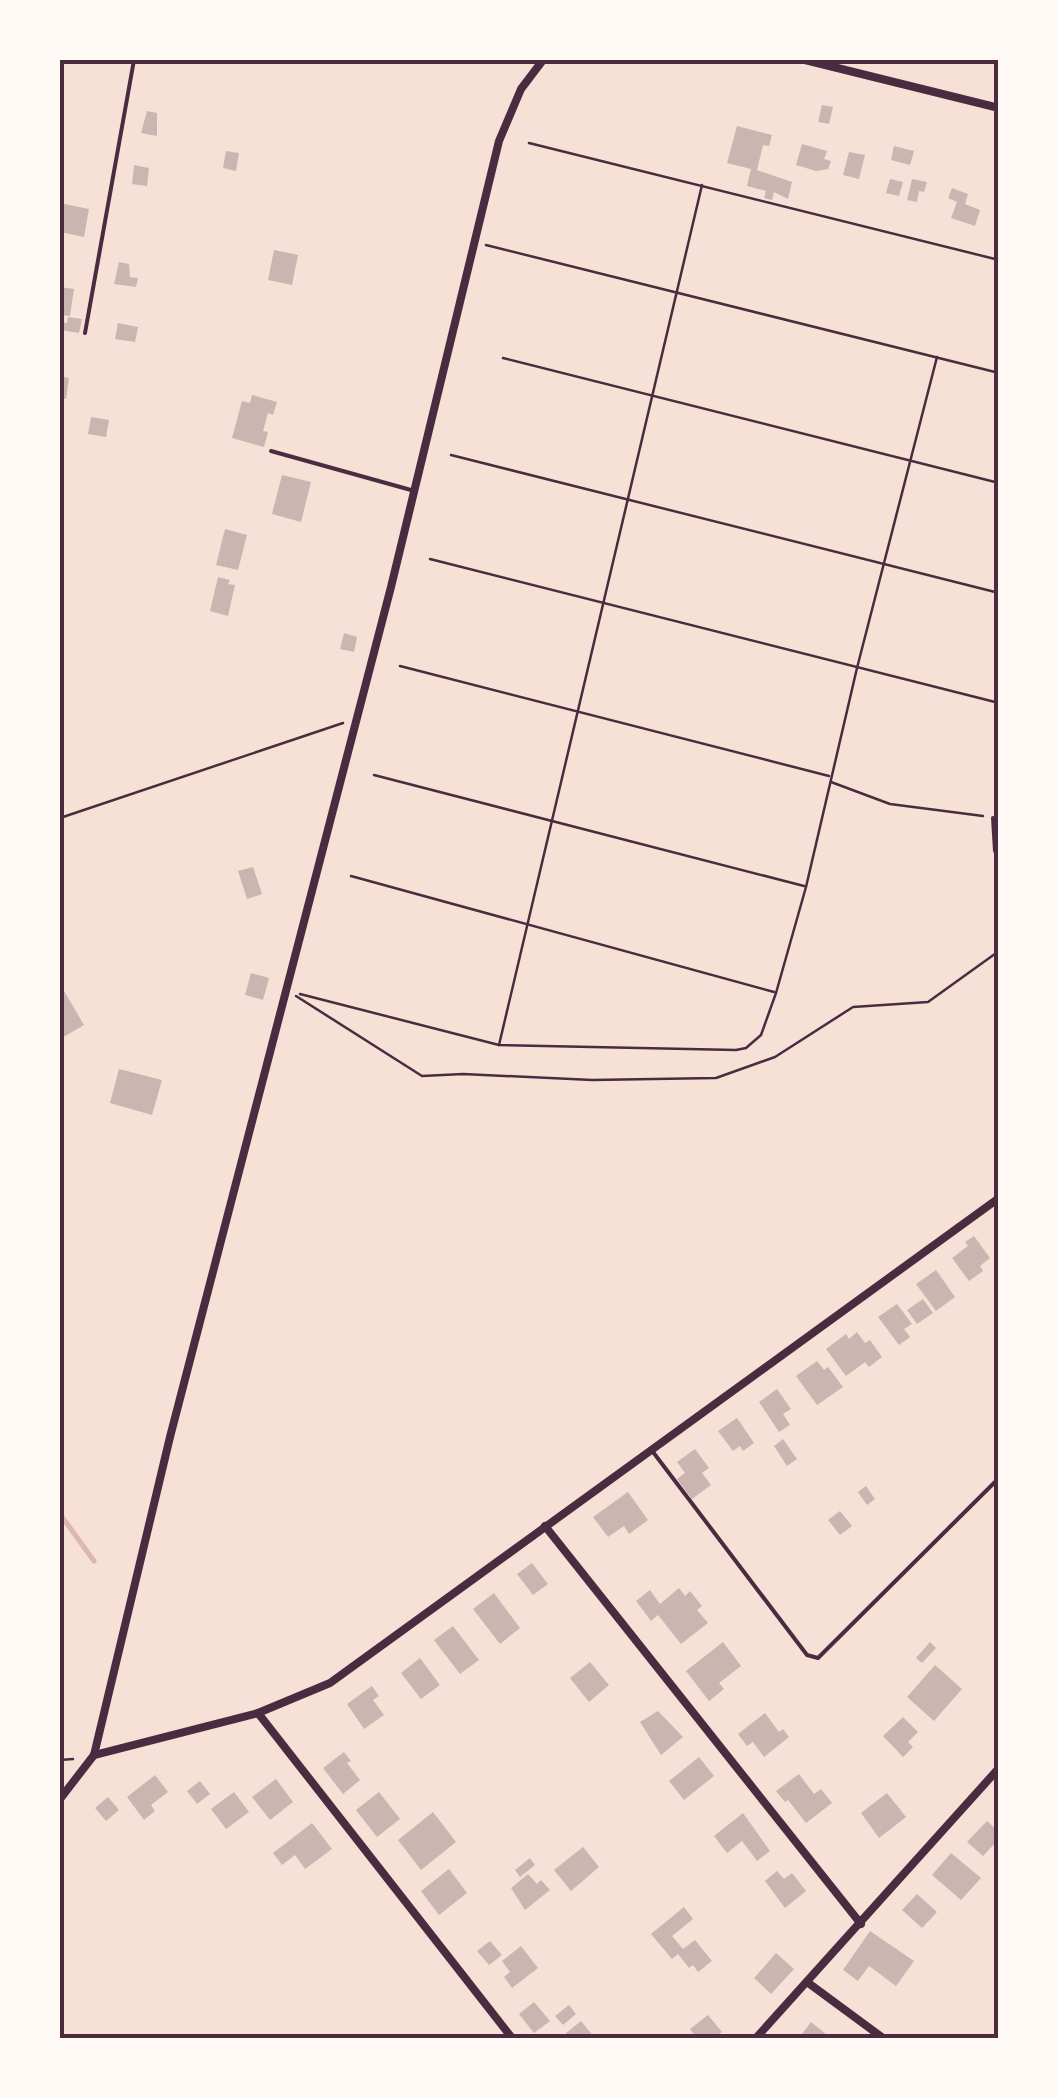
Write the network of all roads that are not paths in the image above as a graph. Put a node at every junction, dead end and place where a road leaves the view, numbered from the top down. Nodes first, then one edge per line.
1 (134, 60) edge
2 (543, 60) edge
3 (805, 60) edge
4 (999, 108) edge
5 (85, 332) dead end
6 (272, 451) dead end
7 (414, 491) junction
8 (992, 818) dead end
9 (999, 856) edge
10 (999, 1198) edge
11 (650, 1448) junction
12 (999, 1478) edge
13 (546, 1526) junction
14 (258, 1713) junction
15 (94, 1755) junction
16 (999, 1768) edge
17 (60, 1799) edge
18 (861, 1924) junction
19 (807, 1982) junction
20 (512, 2038) edge
21 (756, 2038) edge
22 (883, 2038) edge

1 - 5 lane
2 - 7 street
3 - 4 street
6 - 7 lane
7 - 15 street
8 - 9 lane
10 - 11 street
11 - 12 lane
11 - 13 street
13 - 14 street
13 - 18 street
14 - 15 street
14 - 20 street
15 - 17 street
16 - 18 street
18 - 19 street
19 - 21 street
19 - 22 street

